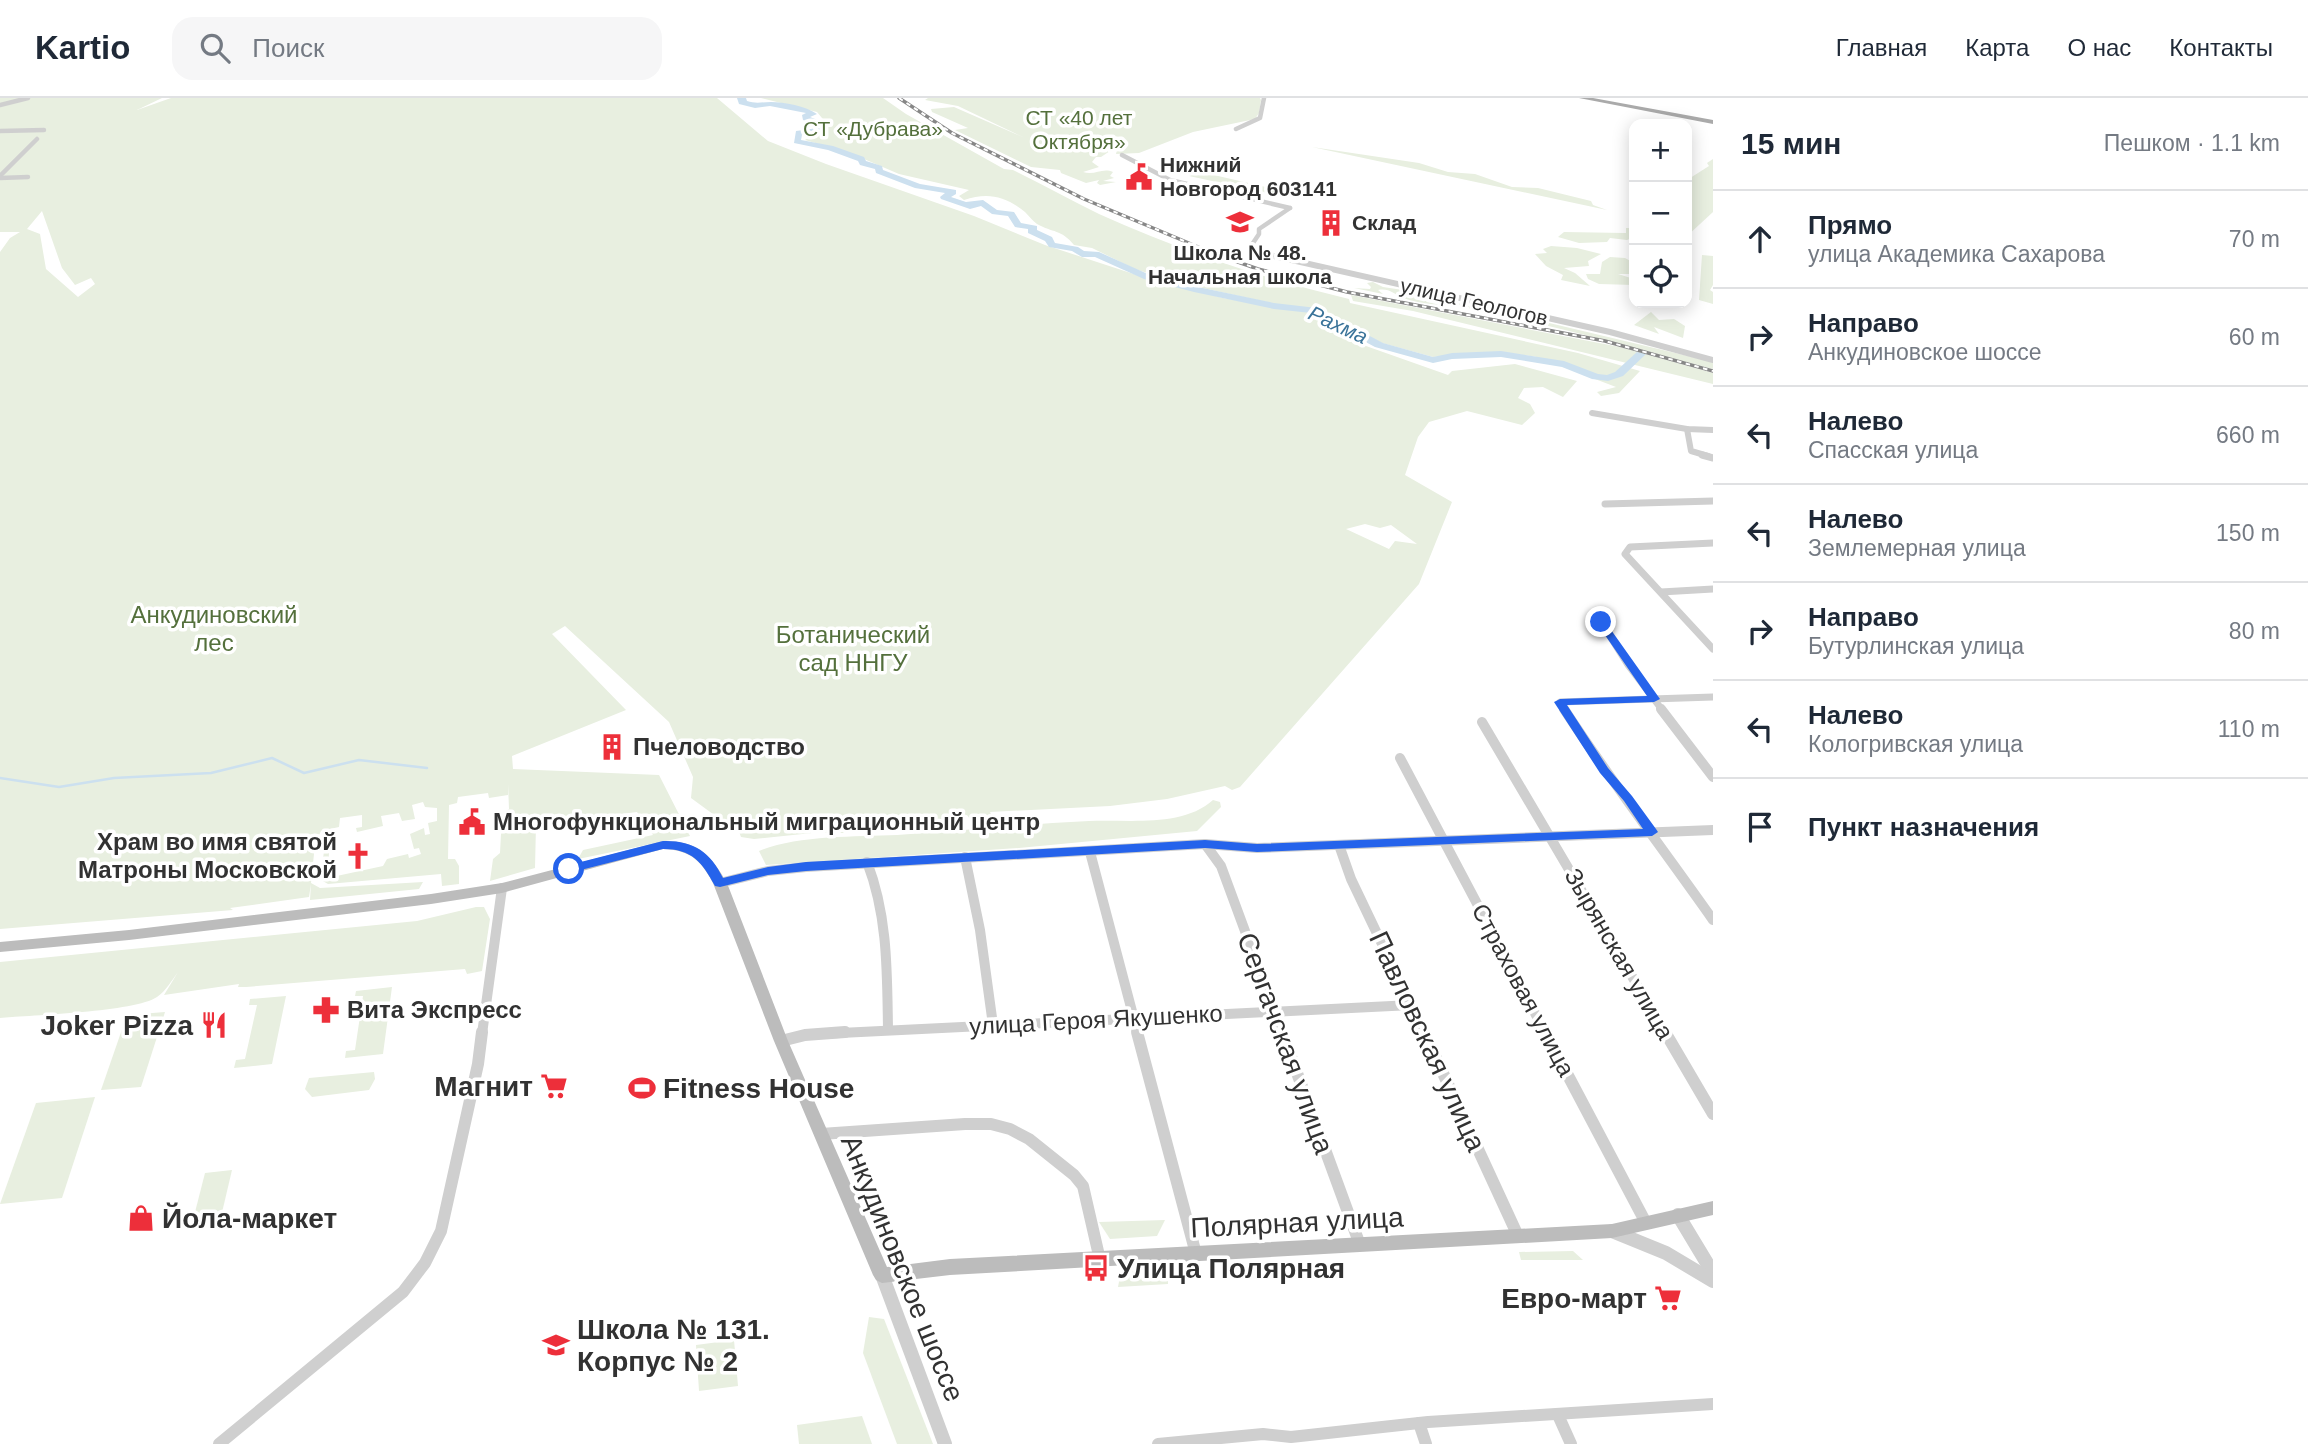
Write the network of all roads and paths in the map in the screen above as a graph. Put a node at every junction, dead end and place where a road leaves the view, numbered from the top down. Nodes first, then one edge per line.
1 (28, 98) edge
2 (1264, 98) edge
3 (1582, 98) edge
4 (1592, 98) edge
5 (0, 105) edge
6 (1713, 121) edge
7 (1236, 129) dead end
8 (44, 130) dead end
9 (0, 131) edge
10 (37, 139) dead end
11 (1122, 155) dead end
12 (0, 176) edge
13 (28, 177) dead end
14 (1713, 360) edge
15 (1592, 414) dead end
16 (1687, 429) junction
17 (1713, 430) edge
18 (1713, 458) edge
19 (1713, 501) edge
20 (1605, 504) dead end
21 (1713, 543) edge
22 (1713, 589) edge
23 (1661, 592) junction
24 (1601, 622) dead end
25 (1711, 644) edge
26 (1713, 697) edge
27 (1654, 699) junction
28 (1482, 722) dead end
29 (1399, 758) dead end
30 (1713, 777) edge
31 (1713, 830) edge
32 (1652, 832) junction
33 (1548, 837) junction
34 (1445, 840) junction
35 (1205, 844) junction
36 (1339, 845) junction
37 (1090, 852) junction
38 (965, 857) junction
39 (867, 862) junction
40 (720, 883) junction
41 (502, 888) junction
42 (1713, 920) edge
43 (0, 947) edge
44 (1412, 1005) junction
45 (1273, 1012) junction
46 (1136, 1019) junction
47 (992, 1025) junction
48 (888, 1028) junction
49 (781, 1041) junction
50 (1713, 1114) edge
51 (821, 1134) junction
52 (1713, 1208) edge
53 (1678, 1215) junction
54 (1646, 1223) junction
55 (1612, 1231) junction
56 (1518, 1236) junction
57 (1360, 1245) junction
58 (1196, 1254) junction
59 (1100, 1260) junction
60 (1713, 1273) edge
61 (882, 1275) junction
62 (1713, 1281) edge
63 (1713, 1404) edge
64 (1558, 1415) junction
65 (1419, 1423) junction
66 (1292, 1440) edge
67 (219, 1444) edge
68 (945, 1444) edge
69 (1158, 1444) edge
70 (1426, 1444) edge
71 (1570, 1444) edge

1 - 5 street
2 - 7 street
3 - 6 main road
4 - 6 main road
8 - 9 street
10 - 12 street
11 - 14 street, улица Геологов
12 - 13 street
15 - 16 street
16 - 17 street
16 - 18 street
19 - 20 street
21 - 23 street
22 - 23 street
23 - 25 street
24 - 27 street
26 - 27 street
27 - 30 street
27 - 32 street
28 - 33 street, Зырянская улица
29 - 34 street, Страховая улица
31 - 32 street
32 - 33 street
32 - 42 street
33 - 34 street
33 - 50 street, Зырянская улица
34 - 36 street
34 - 54 street, Страховая улица
35 - 36 street
35 - 37 street
35 - 45 street, Сергачская улица
36 - 44 street, Павловская улица
37 - 38 street
37 - 46 street
38 - 39 street
38 - 47 street
39 - 40 street
39 - 48 street
40 - 41 main road, Анкудиновское шоссе
40 - 49 main road, Анкудиновское шоссе
41 - 43 main road
41 - 67 street
44 - 45 street, улица Героя Якушенко
44 - 56 street, Павловская улица
45 - 46 street, улица Героя Якушенко
45 - 57 street, Сергачская улица
46 - 47 street, улица Героя Якушенко
46 - 58 street
47 - 48 street, улица Героя Якушенко
48 - 49 street, улица Героя Якушенко
49 - 51 main road, Анкудиновское шоссе
51 - 59 street
51 - 61 main road, Анкудиновское шоссе
52 - 53 main road, Полярная улица
53 - 54 main road, Полярная улица
53 - 60 street
54 - 55 main road, Полярная улица
55 - 56 main road, Полярная улица
55 - 62 street
56 - 57 main road, Полярная улица
57 - 58 main road, Полярная улица
58 - 59 main road, Полярная улица
59 - 61 main road, Полярная улица
61 - 68 street, Анкудиновское шоссе
63 - 64 street
64 - 65 street
64 - 71 street
65 - 66 street
65 - 70 street
66 - 69 street

